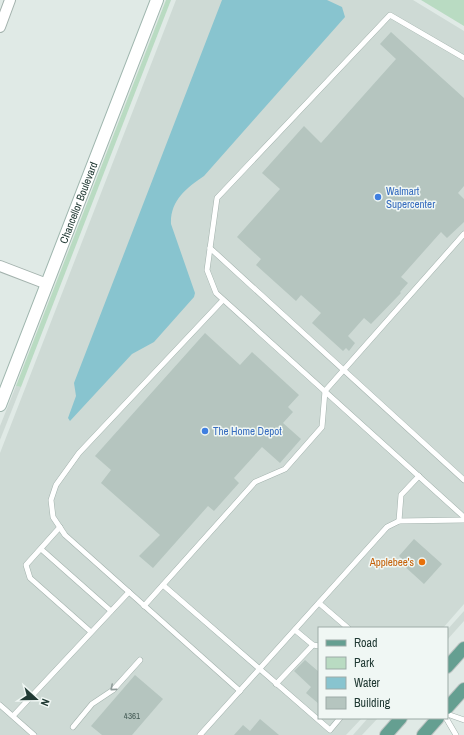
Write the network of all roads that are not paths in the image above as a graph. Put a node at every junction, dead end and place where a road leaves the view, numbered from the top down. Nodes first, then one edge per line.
1 (10, 0) edge
2 (157, 0) edge
3 (1, 20) edge
4 (464, 58) edge
5 (464, 234) edge
6 (210, 248) junction
7 (0, 266) edge
8 (47, 284) junction
9 (223, 300) junction
10 (344, 370) junction
11 (324, 391) junction
12 (0, 405) edge
13 (419, 476) junction
14 (464, 480) edge
15 (464, 519) edge
16 (399, 521) junction
17 (60, 527) junction
18 (41, 549) junction
19 (162, 585) junction
20 (129, 592) junction
21 (319, 603) junction
22 (144, 606) junction
23 (111, 611) junction
24 (347, 627) edge
25 (295, 630) junction
26 (91, 632) junction
27 (313, 645) junction
28 (318, 646) edge
29 (464, 648) edge
30 (140, 660) dead end
31 (448, 666) edge
32 (260, 669) junction
33 (276, 684) junction
34 (464, 689) edge
35 (240, 691) junction
36 (0, 705) edge
37 (448, 707) edge
38 (448, 714) edge
39 (13, 716) junction
40 (339, 719) edge
41 (400, 719) edge
42 (437, 719) edge
43 (447, 719) edge
44 (464, 720) edge
45 (72, 727) dead end
46 (34, 735) edge
47 (200, 735) edge
48 (386, 735) edge
49 (423, 735) edge
50 (456, 735) edge

1 - 3 street
2 - 8 street, Chancellor Boulevard
4 - 6 lane
5 - 10 lane
6 - 9 lane
6 - 10 lane
7 - 8 street
8 - 12 street, Chancellor Boulevard
9 - 11 lane
9 - 17 lane
10 - 11 lane
10 - 14 lane
11 - 13 lane
11 - 19 lane
13 - 15 lane
13 - 16 lane
15 - 16 lane
16 - 21 lane
17 - 18 lane
17 - 20 lane
18 - 23 lane
18 - 26 lane
19 - 22 lane
19 - 32 lane
20 - 22 lane
20 - 23 lane
21 - 24 lane
21 - 25 lane
22 - 35 lane
23 - 26 lane
25 - 27 lane
25 - 32 lane
26 - 39 lane
27 - 28 lane
27 - 33 lane
29 - 31 main road
30 -> 45 lane
32 - 33 lane
32 - 35 lane
33 - 40 lane
34 - 37 main road
35 - 47 lane
36 - 39 lane
38 - 44 lane
39 - 46 lane
41 - 48 main road
42 - 49 main road
43 - 50 lane

